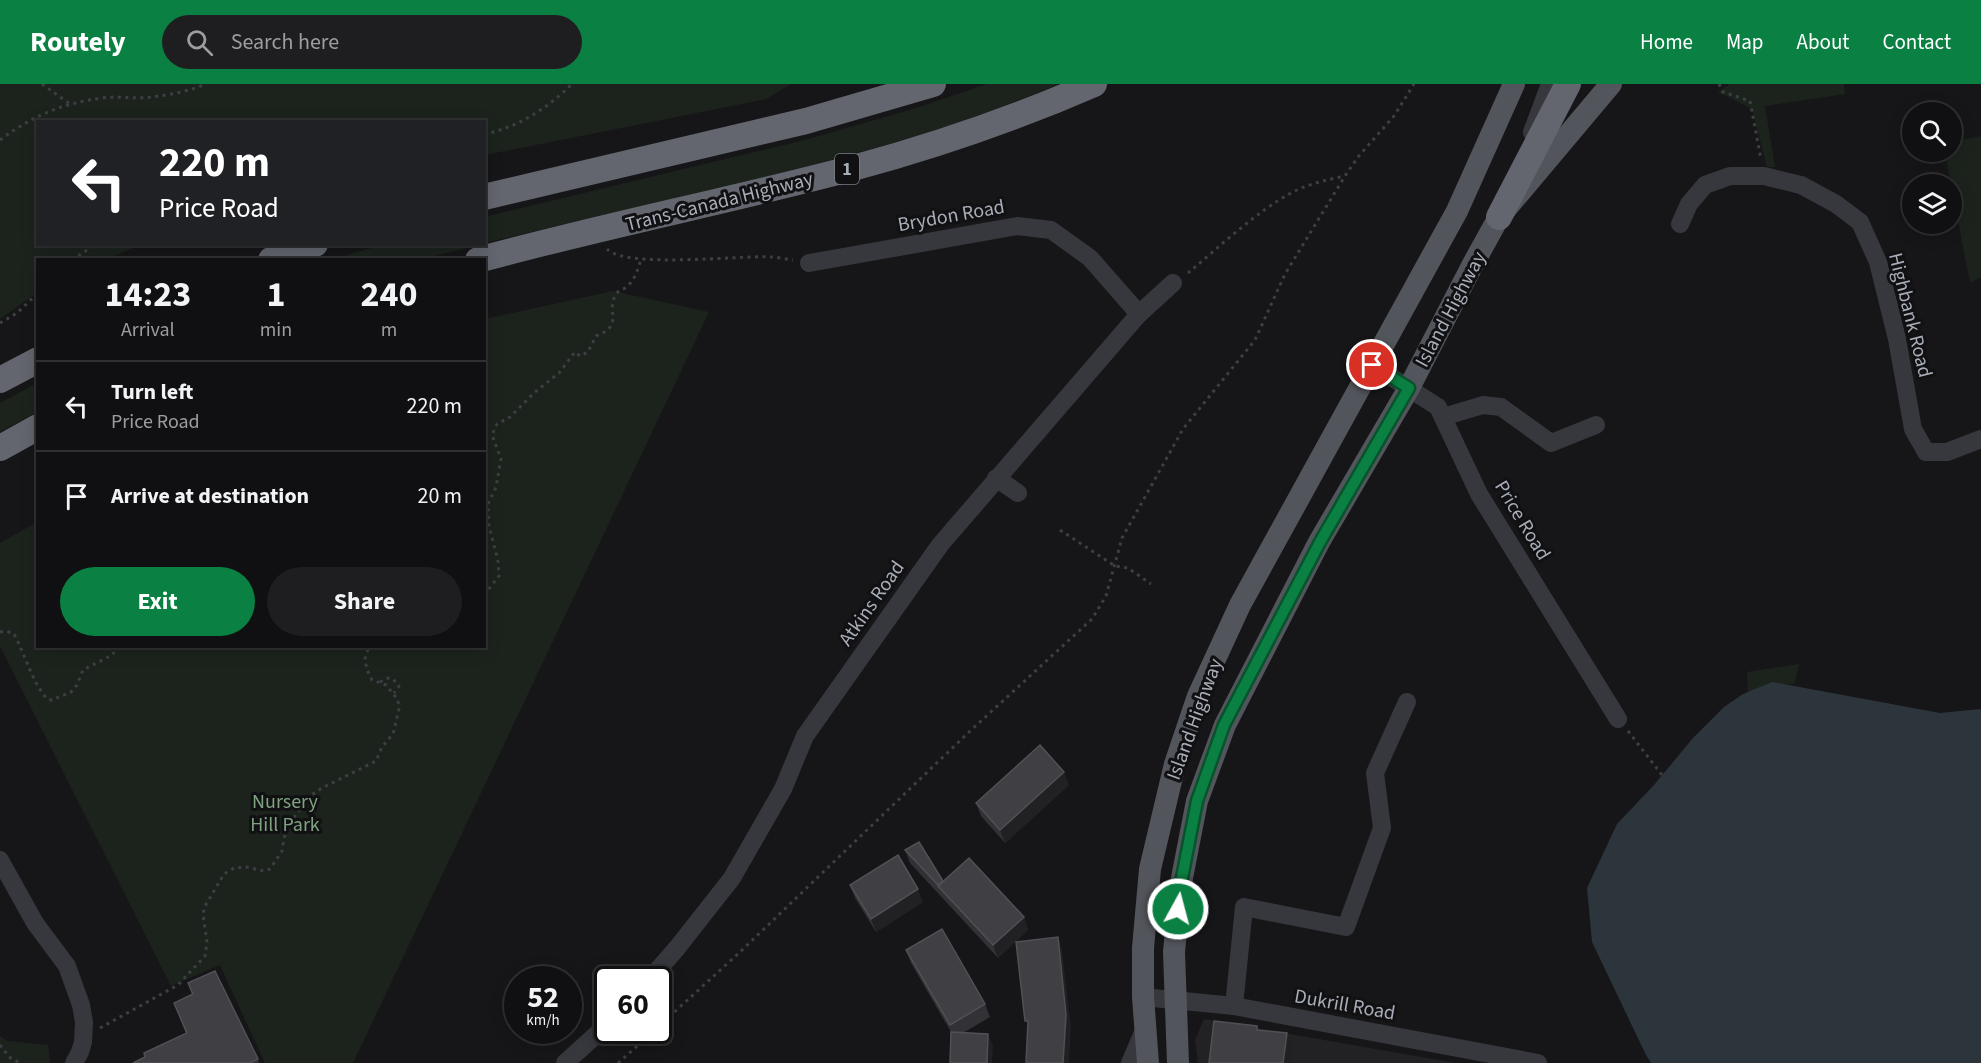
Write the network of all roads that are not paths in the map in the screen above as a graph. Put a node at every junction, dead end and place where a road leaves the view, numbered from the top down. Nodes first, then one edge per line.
1 (933, 84) edge
2 (1094, 84) edge
3 (1550, 84) edge
4 (1568, 84) edge
5 (1611, 84) edge
6 (1513, 85) edge
7 (486, 197) edge
8 (1499, 217) junction
9 (1680, 224) dead end
10 (310, 246) edge
11 (276, 258) edge
12 (486, 258) edge
13 (809, 263) road end
14 (1173, 283) road end
15 (1139, 314) junction
16 (36, 361) edge
17 (1372, 365) junction
18 (0, 380) edge
19 (1409, 388) junction
20 (1443, 417) junction
21 (1596, 425) dead end
22 (36, 428) edge
23 (1981, 439) edge
24 (0, 448) edge
25 (996, 478) junction
26 (1018, 493) dead end
27 (1407, 702) dead end
28 (1618, 719) dead end
29 (0, 860) edge
30 (661, 966) edge
31 (1143, 997) junction
32 (1174, 999) junction
33 (1234, 1006) junction
34 (1144, 1030) junction
35 (594, 1037) edge
36 (74, 1063) edge
37 (565, 1063) edge
38 (1131, 1063) edge
39 (1148, 1063) edge
40 (1178, 1063) edge
41 (1538, 1063) edge

1 - 7 highway
2 - 12 highway, Trans-Canada Highway / 1
3 - 8 street
4 - 8 highway
5 - 8 main road, Island Highway
6 - 17 main road, Island Highway
8 - 19 main road, Island Highway
9 - 23 street, Highbank Road
10 - 11 highway
13 - 15 street, Brydon Road
14 - 15 street, Atkins Road
15 - 25 street, Atkins Road
16 - 18 highway
17 - 19 street, Price Road
17 - 31 main road, Island Highway
19 - 20 street, Price Road
19 - 32 main road, Island Highway
20 - 21 street
20 - 28 street, Price Road
22 - 24 highway
25 - 26 street
25 - 30 street, Atkins Road
27 - 33 street
29 - 36 street
31 - 32 street, Dukrill Road
31 - 34 main road, Island Highway
32 - 33 street, Dukrill Road
32 - 40 main road, Island Highway
33 - 41 street, Dukrill Road
34 - 38 street
34 - 39 main road, Island Highway
35 - 37 street

